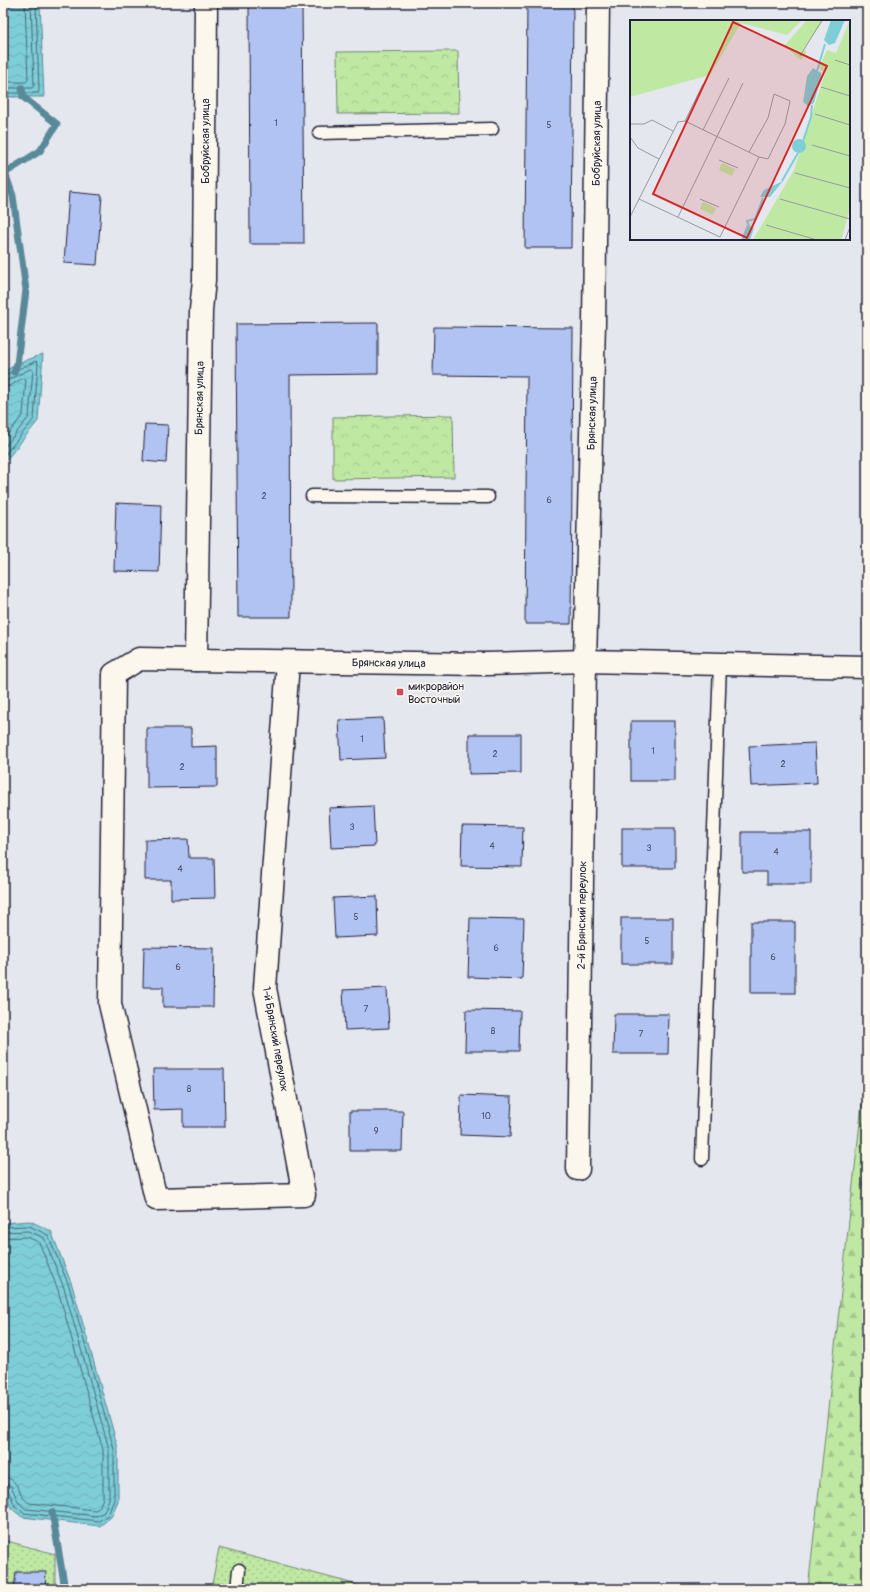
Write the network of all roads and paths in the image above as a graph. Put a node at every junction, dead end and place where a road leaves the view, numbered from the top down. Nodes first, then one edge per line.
1 (206, 3) edge
2 (598, 3) edge
3 (492, 129) dead end
4 (319, 133) dead end
5 (204, 280) joint
6 (594, 284) joint
7 (312, 496) dead end
8 (488, 497) dead end
9 (196, 660) junction
10 (586, 661) junction
11 (288, 662) junction
12 (720, 664) junction
13 (867, 667) edge
14 (702, 1159) dead end
15 (578, 1169) dead end
16 (239, 1570) dead end
17 (237, 1589) edge

1 - 5 street, Бобруйская улица
2 - 6 street, Бобруйская улица
3 - 4 lane
5 - 9 street, Брянская улица
6 - 10 street, Брянская улица
7 - 8 lane
9 - 11 street, Брянская улица
9 - 11 street, 1-й Брянский переулок
10 - 11 street, Брянская улица
10 - 12 street
10 - 15 street, 2-й Брянский переулок
12 - 13 street
12 - 14 lane
16 - 17 lane

